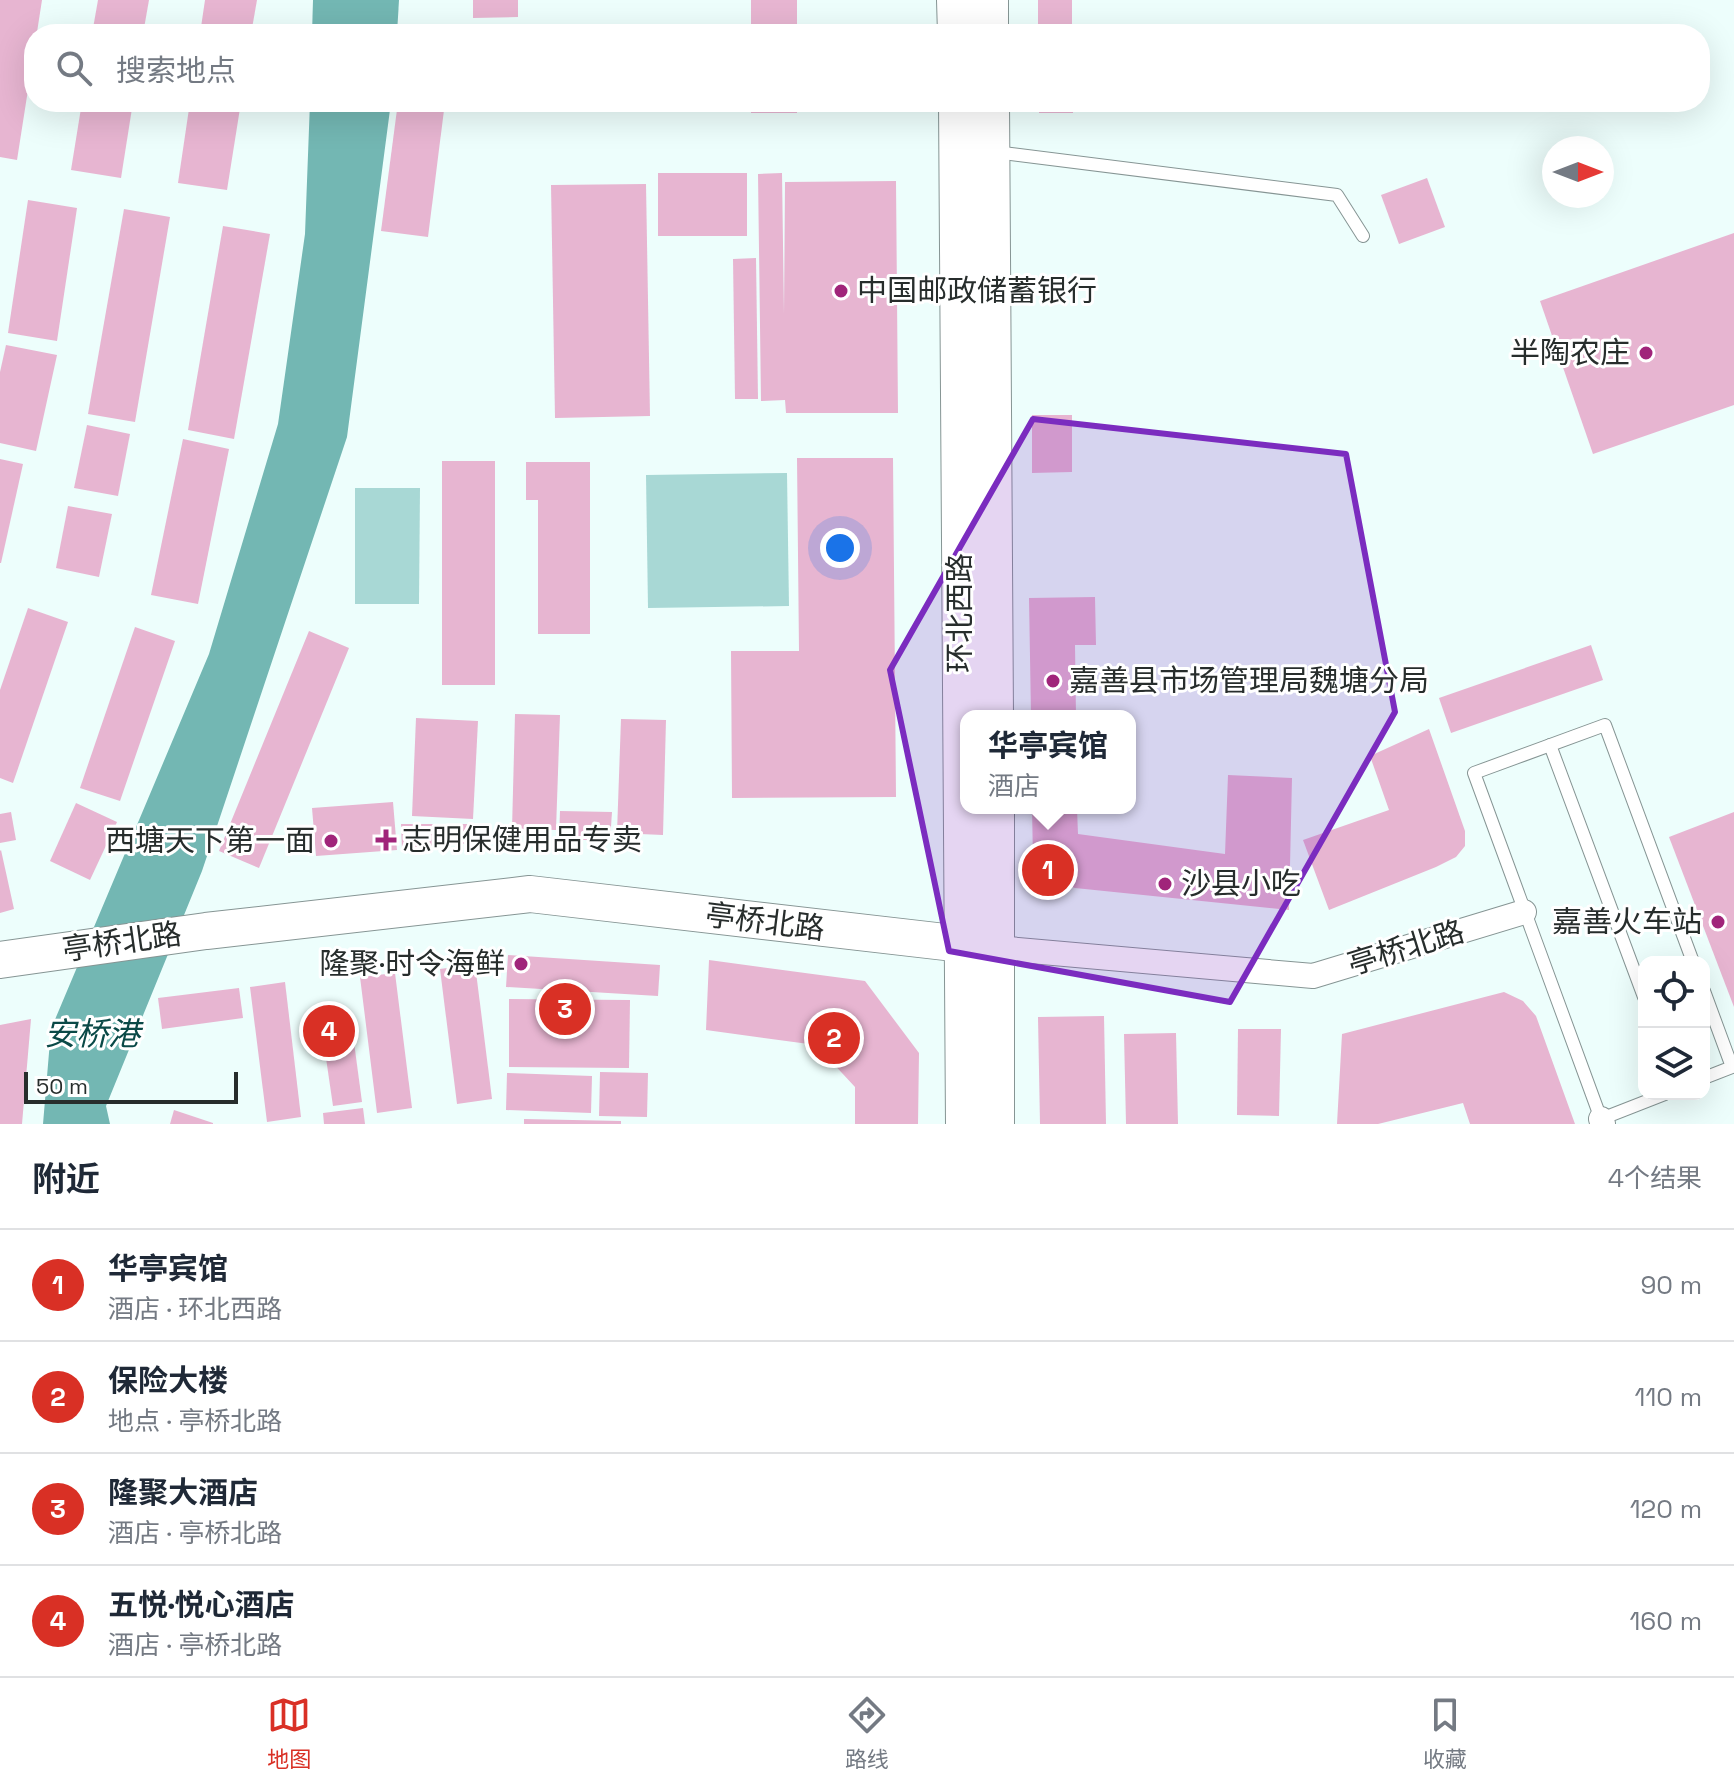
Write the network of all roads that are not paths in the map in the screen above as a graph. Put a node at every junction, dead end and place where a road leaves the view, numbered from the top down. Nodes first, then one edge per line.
1 (955, 0) edge
2 (990, 0) edge
3 (956, 24) edge
4 (990, 24) edge
5 (960, 112) edge
6 (988, 112) edge
7 (974, 152) junction
8 (1363, 236) dead end
9 (978, 710) edge
10 (995, 710) edge
11 (1550, 745) junction
12 (979, 814) edge
13 (995, 814) edge
14 (1524, 912) junction
15 (980, 947) junction
16 (1691, 956) edge
17 (0, 960) edge
18 (1638, 981) edge
19 (1710, 1007) edge
20 (1710, 1076) edge
21 (1652, 1100) edge
22 (1602, 1122) edge
23 (964, 1124) edge
24 (996, 1124) edge

1 - 3 street
2 - 4 street
5 - 7 street, 环北西路
6 - 7 street, 环北西路
7 - 8 lane
7 - 9 street, 环北西路
7 - 10 street, 环北西路
11 - 14 lane
11 - 16 lane
11 - 18 lane
12 - 15 street, 环北西路
13 - 15 street, 环北西路
14 - 15 street, 亭桥北路
14 - 22 lane
15 - 17 street, 亭桥北路
15 - 23 street, 环北西路
15 - 24 street, 环北西路
19 - 20 lane
21 - 22 lane

